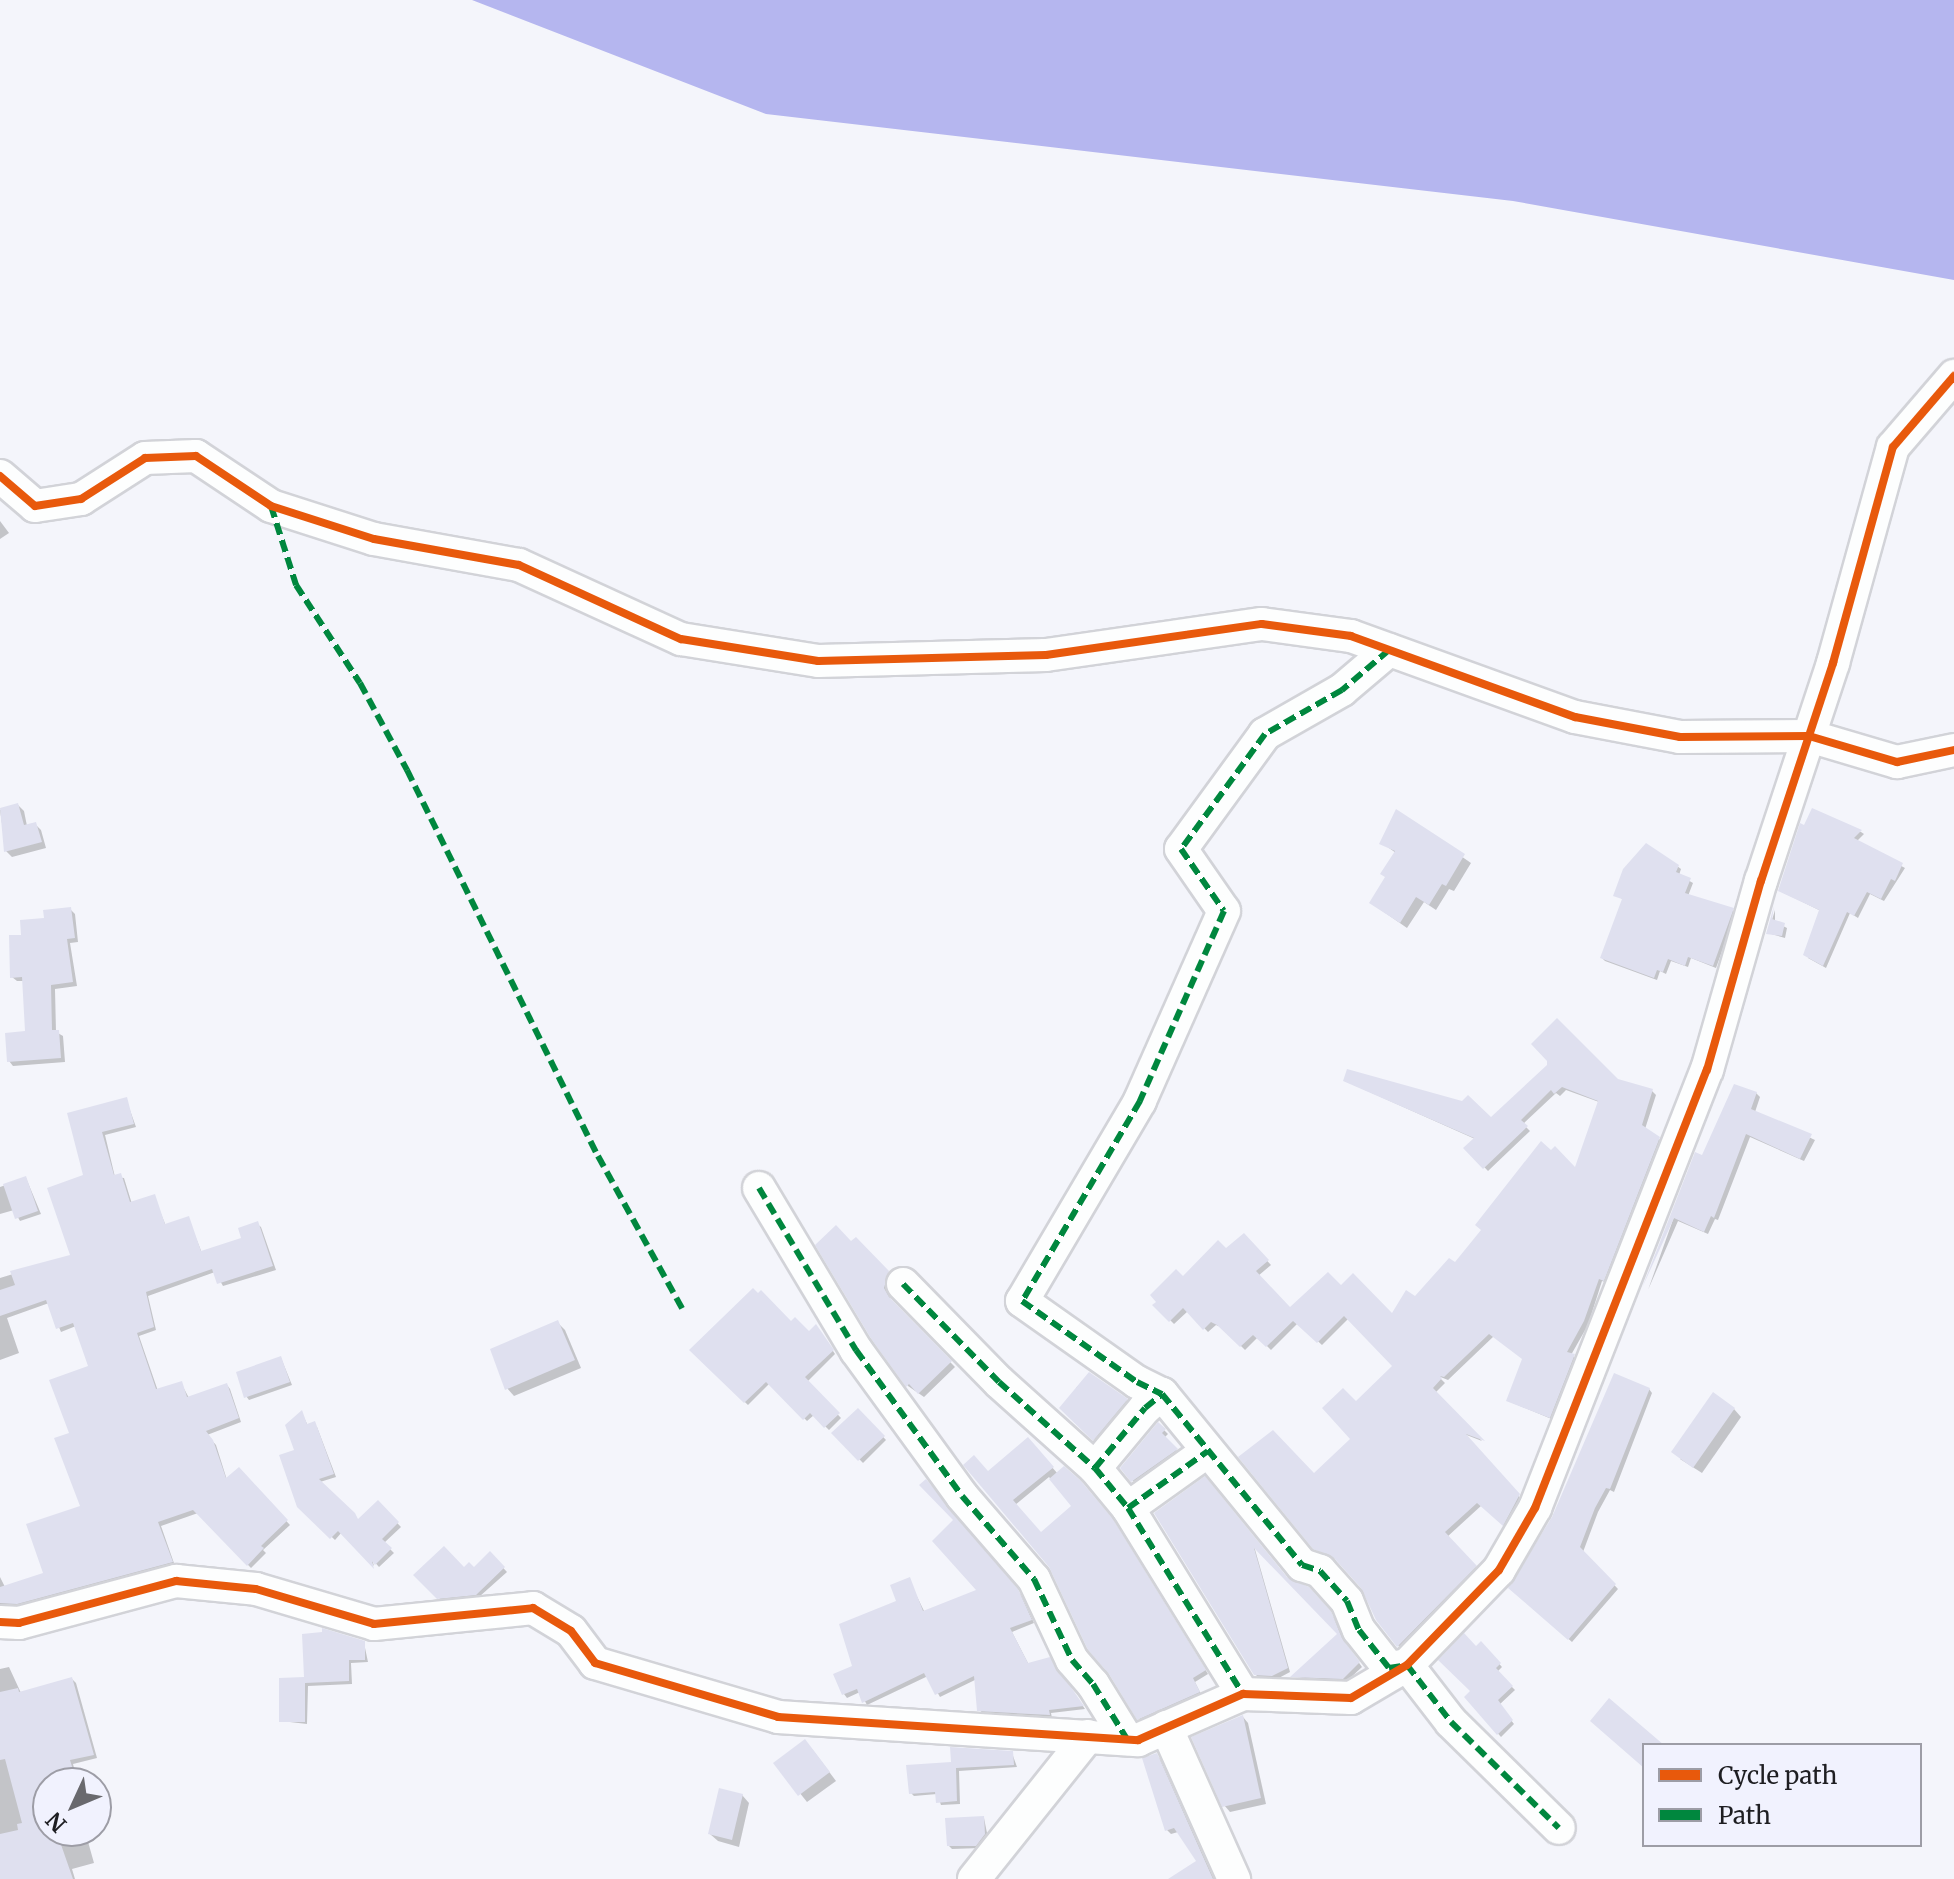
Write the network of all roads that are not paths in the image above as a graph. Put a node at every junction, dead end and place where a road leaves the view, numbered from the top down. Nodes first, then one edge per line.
1 (1954, 376) edge
2 (0, 476) edge
3 (1389, 650) junction
4 (1809, 736) junction
5 (1954, 750) edge
6 (759, 1188) dead end
7 (903, 1284) dead end
8 (1162, 1394) junction
9 (1208, 1451) junction
10 (1095, 1468) junction
11 (1128, 1508) junction
12 (0, 1622) edge
13 (1407, 1665) junction
14 (1243, 1694) junction
15 (1166, 1727) junction
16 (1088, 1736) junction
17 (1127, 1739) junction
18 (1559, 1828) dead end
19 (974, 1879) edge
20 (1234, 1879) edge

1 - 4 street
2 - 3 street
3 - 4 street
3 - 8 street
4 - 5 street
4 - 13 street
6 - 17 street
7 - 10 street
8 - 9 street
8 - 10 street
9 - 11 street
9 - 13 street
10 - 11 street
11 - 14 street
12 - 16 street
13 - 14 street
13 - 18 street
14 - 15 street
15 - 17 street
15 - 20 street
16 - 17 street
16 - 19 street

